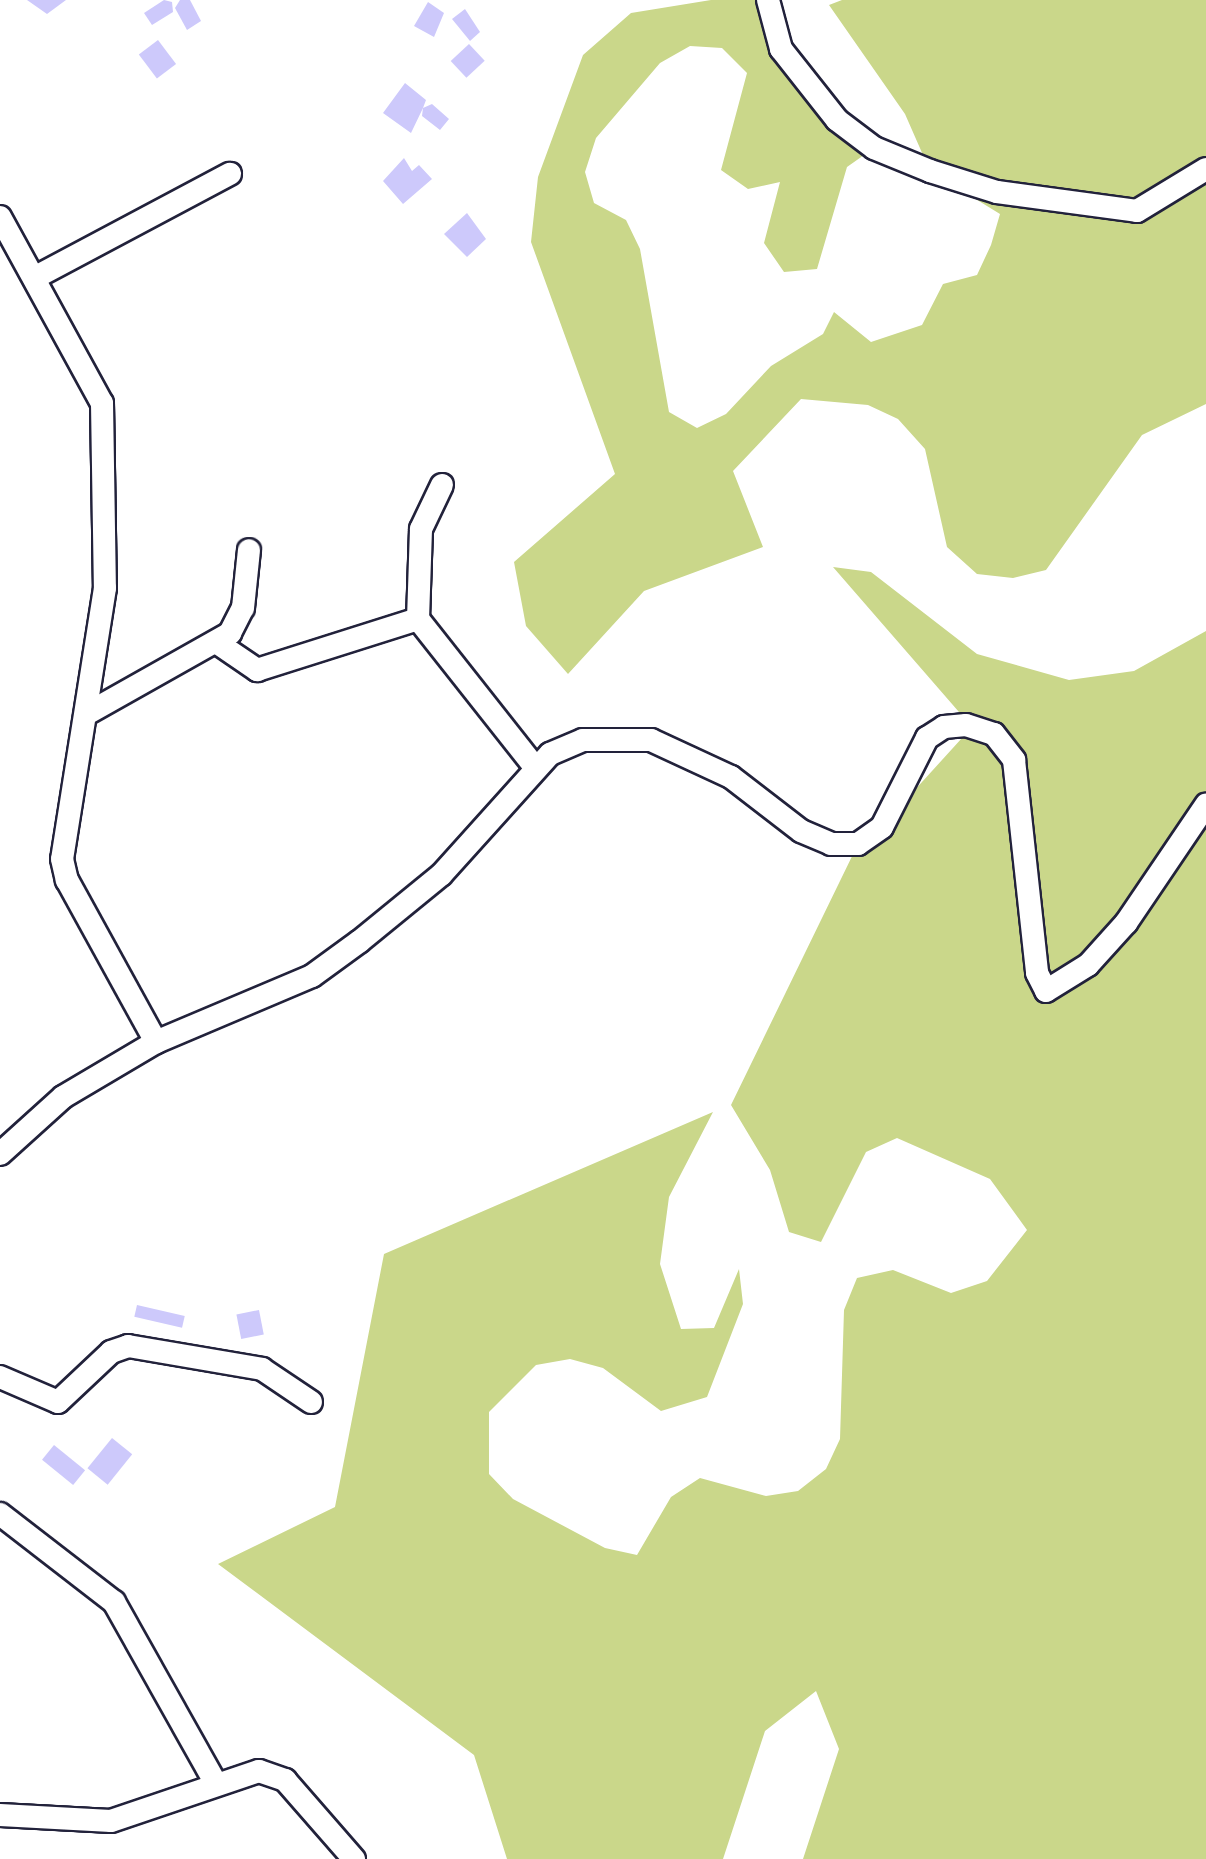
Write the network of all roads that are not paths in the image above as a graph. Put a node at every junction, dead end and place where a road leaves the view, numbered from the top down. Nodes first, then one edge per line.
1 (768, 0) edge
2 (1206, 169) edge
3 (230, 174) dead end
4 (0, 217) edge
5 (34, 278) junction
6 (442, 485) dead end
7 (249, 550) dead end
8 (418, 619) junction
9 (216, 642) junction
10 (90, 712) junction
11 (535, 767) junction
12 (1206, 805) edge
13 (156, 1042) junction
14 (0, 1154) edge
15 (0, 1377) edge
16 (311, 1402) dead end
17 (0, 1514) edge
18 (216, 1784) junction
19 (0, 1816) edge
20 (354, 1859) edge

1 - 2 street
3 - 5 street
4 - 5 street
5 - 10 street
6 - 8 street
7 - 9 street
8 - 9 street
8 - 11 street
9 - 10 street
10 - 13 street
11 - 12 street
11 - 13 street
13 - 14 street
15 - 16 street
17 - 18 street
18 - 19 street
18 - 20 street

